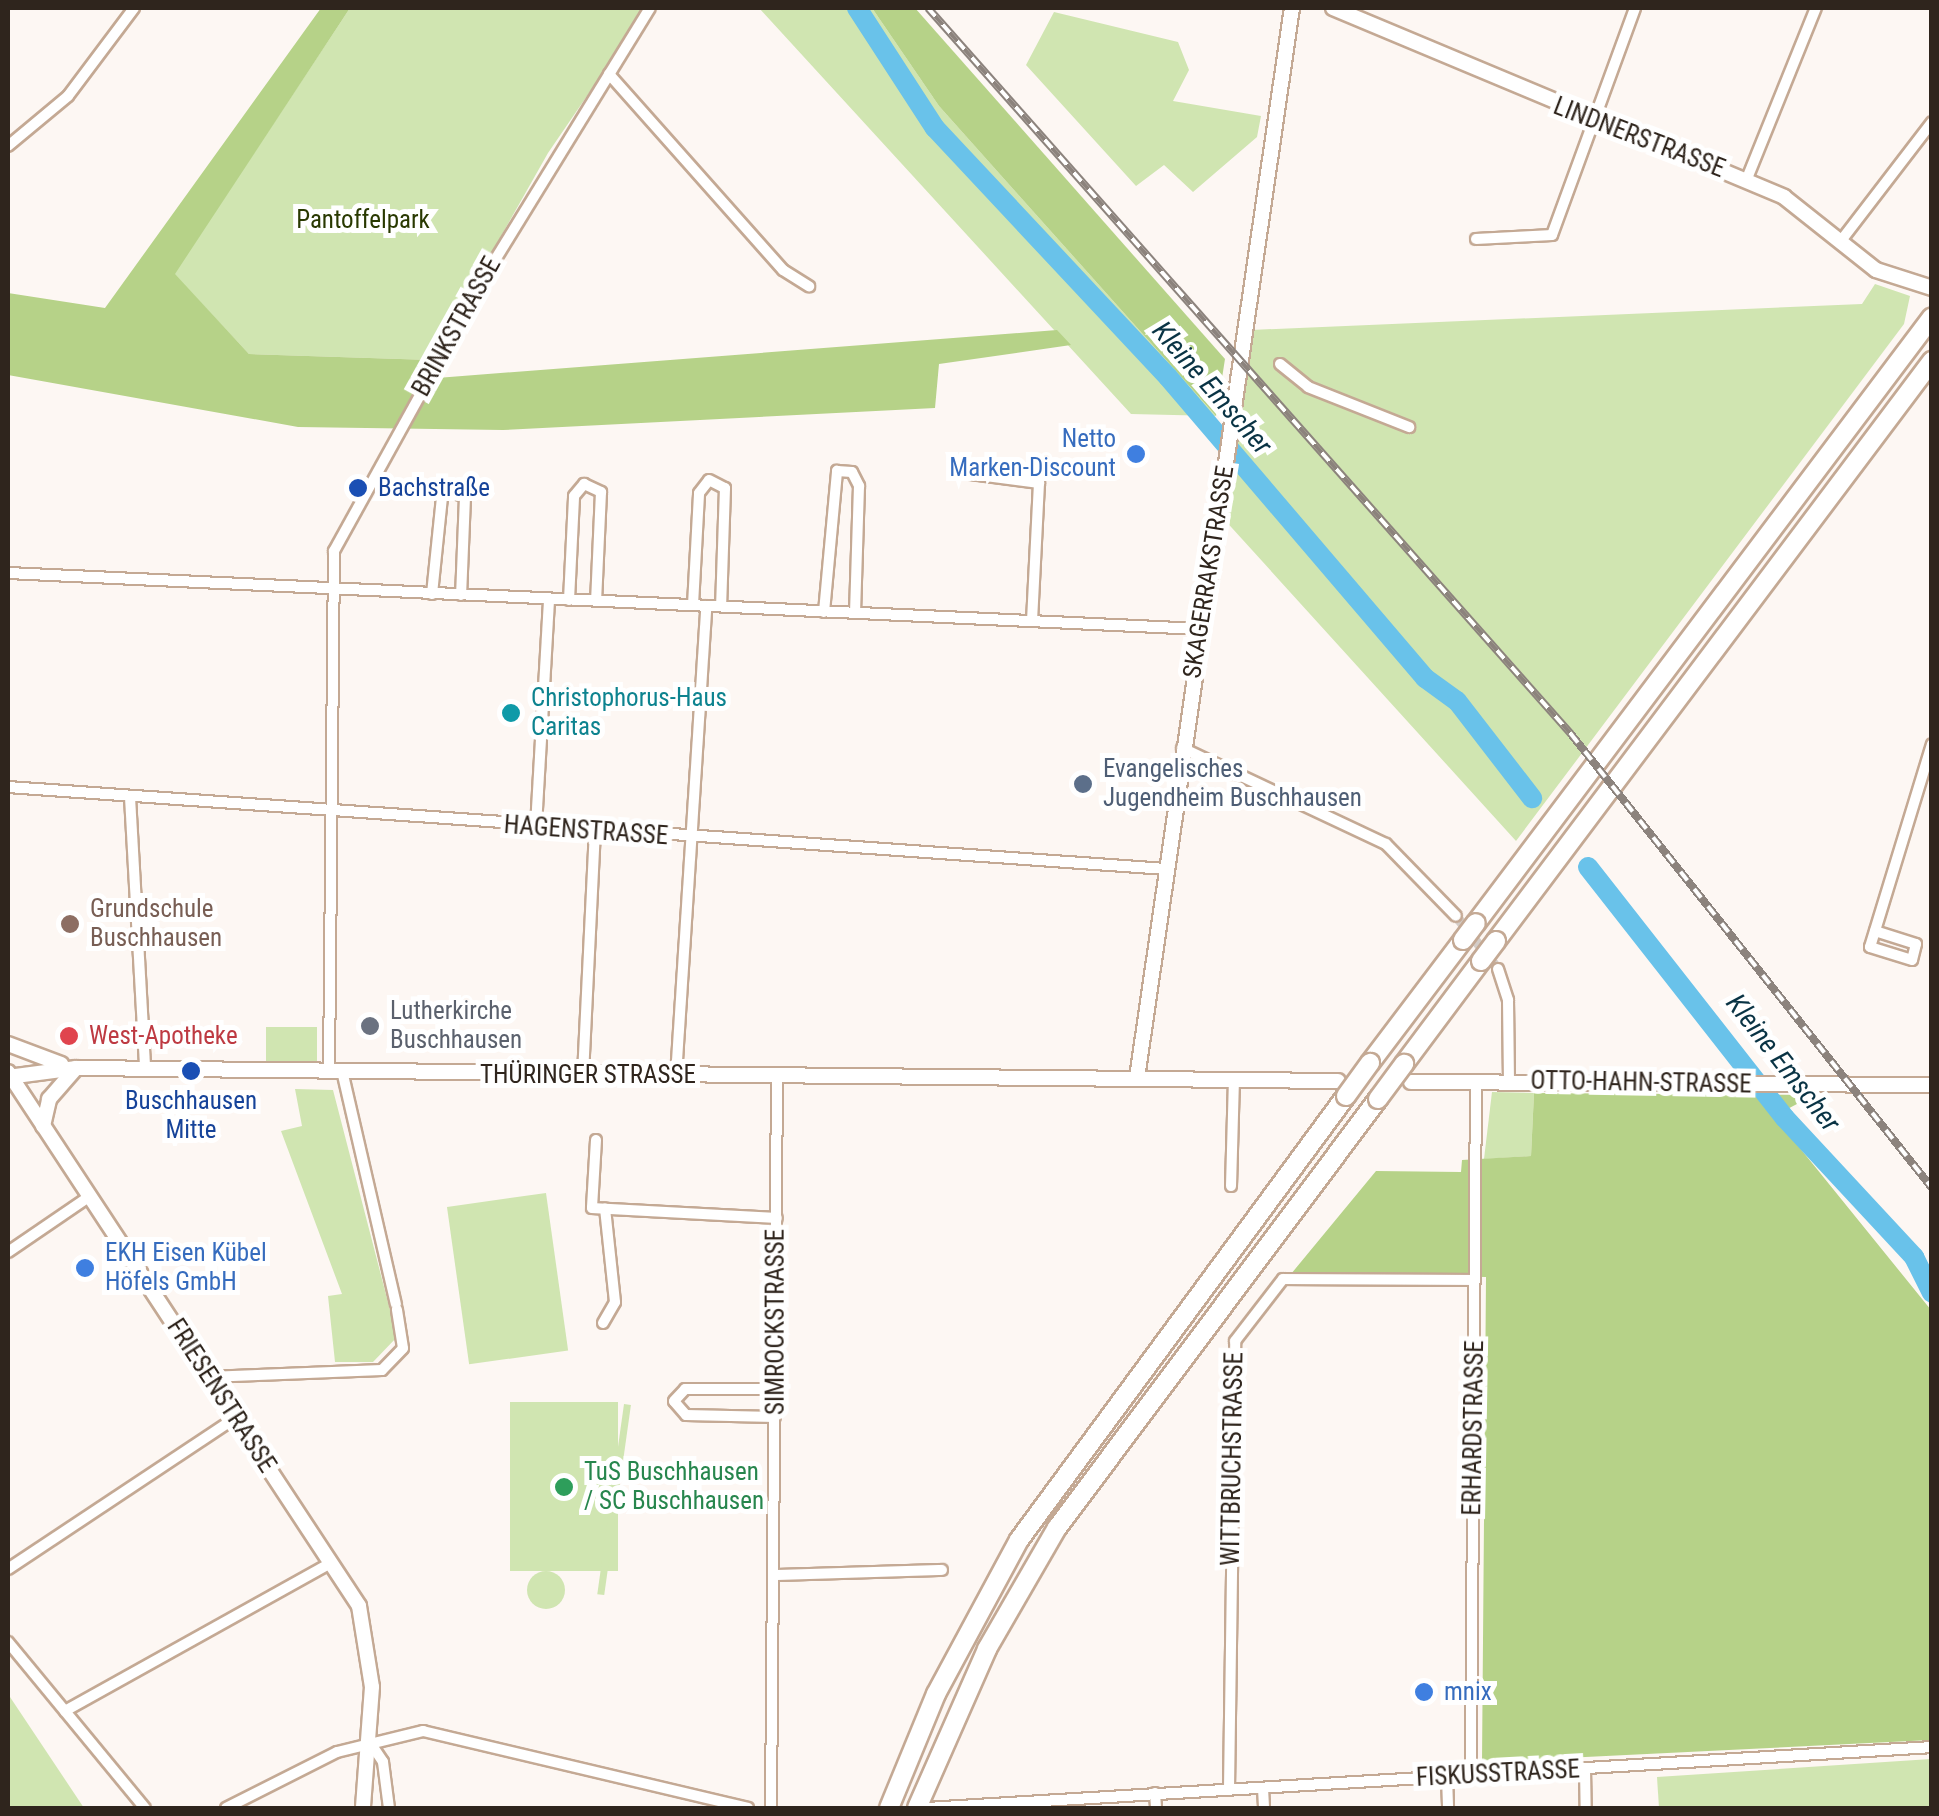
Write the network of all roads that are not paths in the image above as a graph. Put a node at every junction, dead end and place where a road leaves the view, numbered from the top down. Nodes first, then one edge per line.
1 (134, 8) edge
2 (650, 8) edge
3 (1292, 8) edge
4 (1333, 8) edge
5 (1635, 8) edge
6 (1816, 8) edge
7 (608, 74) junction
8 (1592, 120) junction
9 (1932, 122) edge
10 (8, 146) edge
11 (1746, 181) junction
12 (1476, 239) dead end
13 (1840, 242) junction
14 (809, 286) dead end
15 (1932, 288) edge
16 (1929, 321) edge
17 (1932, 361) edge
18 (1280, 364) dead end
19 (1409, 427) dead end
20 (963, 473) dead end
21 (8, 573) edge
22 (331, 590) junction
23 (432, 594) junction
24 (461, 596) junction
25 (548, 599) junction
26 (569, 600) junction
27 (596, 602) junction
28 (692, 605) junction
29 (706, 606) junction
30 (721, 606) junction
31 (824, 612) junction
32 (854, 612) junction
33 (1032, 620) junction
34 (1200, 629) junction
35 (1932, 744) edge
36 (1182, 748) junction
37 (8, 788) edge
38 (130, 797) junction
39 (329, 813) junction
40 (536, 826) junction
41 (596, 831) junction
42 (693, 839) junction
43 (1166, 869) junction
44 (1456, 916) tunnel mouth
45 (1875, 931) dead end
46 (1489, 965) junction
47 (8, 1044) edge
48 (76, 1068) junction
49 (145, 1069) junction
50 (336, 1074) junction
51 (8, 1075) edge
52 (583, 1075) junction
53 (676, 1076) junction
54 (778, 1076) junction
55 (1137, 1078) junction
56 (1234, 1080) junction
57 (1476, 1081) junction
58 (1509, 1081) junction
59 (1412, 1082) dead end
60 (1932, 1085) edge
61 (1342, 1089) junction
62 (44, 1126) junction
63 (596, 1140) dead end
64 (1231, 1186) dead end
65 (90, 1196) junction
66 (605, 1208) junction
67 (777, 1218) junction
68 (8, 1252) edge
69 (1475, 1280) junction
70 (604, 1323) dead end
71 (208, 1376) junction
72 (776, 1389) junction
73 (775, 1417) junction
74 (235, 1418) junction
75 (331, 1563) junction
76 (8, 1569) edge
77 (942, 1570) dead end
78 (774, 1575) junction
79 (8, 1642) edge
80 (65, 1711) junction
81 (368, 1740) junction
82 (1932, 1746) edge
83 (1585, 1769) junction
84 (1471, 1775) junction
85 (1447, 1777) junction
86 (1264, 1788) junction
87 (1229, 1789) junction
88 (1155, 1793) junction
89 (890, 1804) edge
90 (922, 1805) edge
91 (145, 1808) edge
92 (226, 1808) edge
93 (363, 1808) edge
94 (390, 1808) edge
95 (748, 1808) edge
96 (771, 1808) edge
97 (971, 1808) edge
98 (1156, 1808) edge
99 (1264, 1808) edge
100 (1448, 1808) edge
101 (1586, 1808) edge

1 - 10 street
2 - 7 street, BRINKSTRASSE
3 - 34 street, SKAGERRAKSTRASSE
4 - 8 street, LINDNERSTRASSE
5 - 8 street
6 - 11 street
7 - 14 street
7 - 22 street, BRINKSTRASSE
8 - 11 street, LINDNERSTRASSE
8 - 12 street
9 - 13 street
11 - 13 street, LINDNERSTRASSE
13 - 15 street, LINDNERSTRASSE
16 - 61 highway, bridge
17 - 46 highway, bridge
18 - 19 street
20 - 33 street
21 - 22 street
22 - 23 street
22 - 39 street, BRINKSTRASSE
23 - 24 street
23 - 24 street
24 - 25 street
25 - 26 street
25 - 40 street
26 - 27 street
26 - 27 street
27 - 28 street
28 - 29 street
28 - 30 street
29 - 30 street
29 - 42 street
30 - 31 street
31 - 32 street
31 - 32 street
32 - 33 street
33 - 34 street
34 - 36 street, SKAGERRAKSTRASSE
35 - 45 street
36 - 43 street, SKAGERRAKSTRASSE
36 - 44 street
37 - 38 street, HAGENSTRASSE
38 - 39 street, HAGENSTRASSE
38 - 49 street
39 - 40 street, HAGENSTRASSE
39 - 50 street, BRINKSTRASSE
40 - 41 street, HAGENSTRASSE
41 - 42 street, HAGENSTRASSE
41 - 52 street
42 - 43 street, HAGENSTRASSE
42 - 53 street
43 - 55 street, SKAGERRAKSTRASSE
46 - 58 street
46 - 90 highway, bridge
47 - 48 street
48 - 49 street, THÜRINGER STRASSE
48 - 51 street, THÜRINGER STRASSE
48 - 62 street
49 - 50 street, THÜRINGER STRASSE
50 - 52 street, THÜRINGER STRASSE
50 - 71 street, BRINKSTRASSE
51 - 62 street, FRIESENSTRASSE
52 - 53 street, THÜRINGER STRASSE
53 - 54 street, THÜRINGER STRASSE
54 - 55 street, THÜRINGER STRASSE
54 - 67 street, SIMROCKSTRASSE
55 - 56 street, THÜRINGER STRASSE
56 - 61 street
56 - 64 street
57 - 58 street, OTTO-HAHN-STRASSE
57 - 59 street, OTTO-HAHN-STRASSE
57 - 69 street, ERHARDSTRASSE
58 - 60 street, OTTO-HAHN-STRASSE
61 - 89 highway
62 - 65 street, FRIESENSTRASSE
63 - 66 street
65 - 68 street
65 - 71 street, FRIESENSTRASSE
66 - 67 street
66 - 70 street
67 - 72 street, SIMROCKSTRASSE
69 - 84 street, ERHARDSTRASSE
69 - 87 street, WITTBRUCHSTRASSE
71 - 74 street, FRIESENSTRASSE
72 - 73 street, SIMROCKSTRASSE
72 - 73 street
73 - 78 street, SIMROCKSTRASSE
74 - 75 street, FRIESENSTRASSE
74 - 76 street
75 - 80 street
75 - 81 street, FRIESENSTRASSE
77 - 78 street
78 - 96 street, SIMROCKSTRASSE
79 - 80 street
80 - 91 street
81 - 92 street
81 - 93 street, FRIESENSTRASSE
81 - 94 street, FRIESENSTRASSE
81 - 95 street
82 - 83 street, FISKUSSTRASSE
83 - 84 street, FISKUSSTRASSE
83 - 101 street
84 - 85 street, FISKUSSTRASSE
85 - 86 street, FISKUSSTRASSE
85 - 100 street
86 - 87 street, FISKUSSTRASSE
86 - 99 street
87 - 88 street, FISKUSSTRASSE
88 - 97 street, FISKUSSTRASSE
88 - 98 street
90 - 97 street, FISKUSSTRASSE

